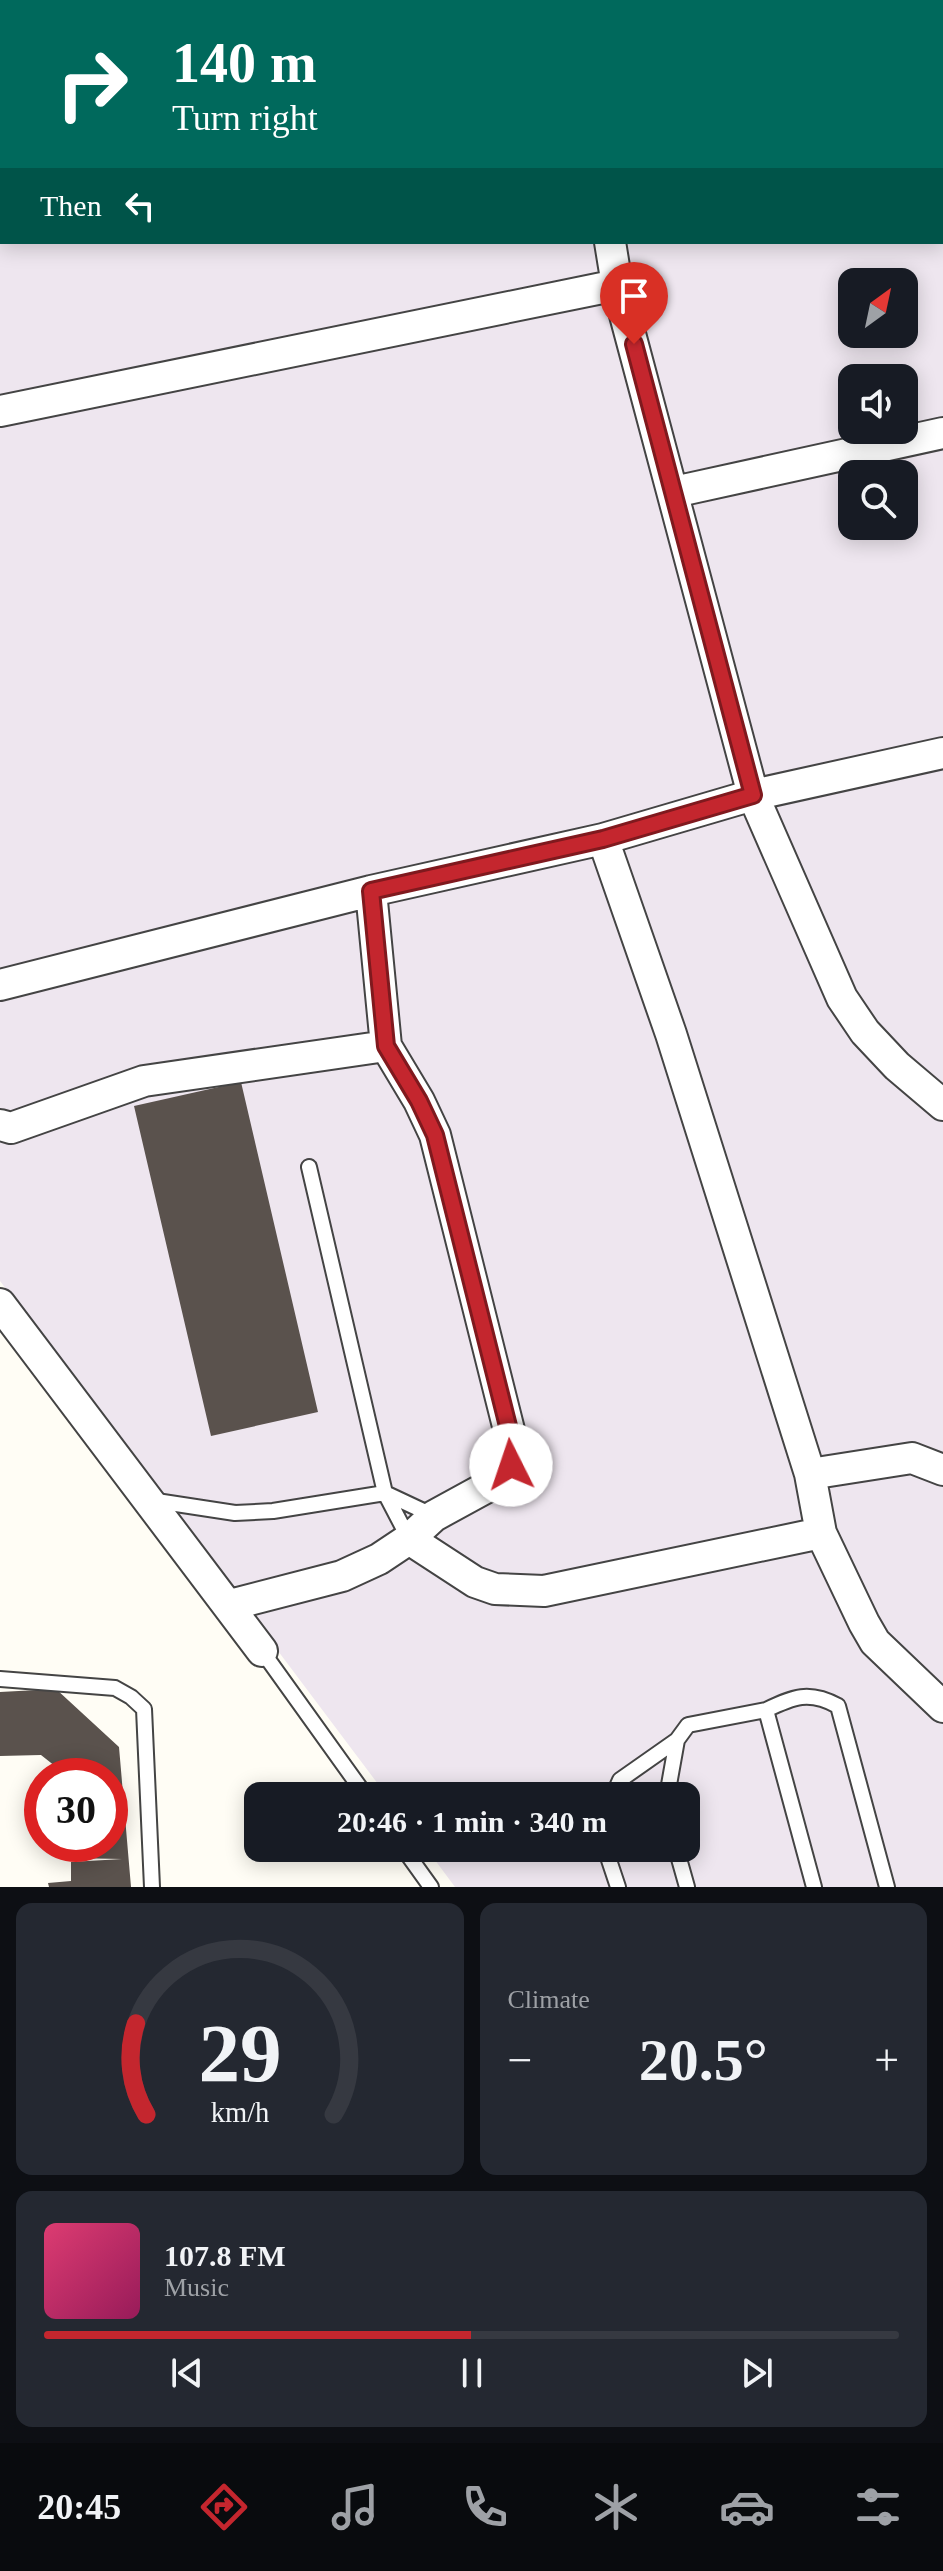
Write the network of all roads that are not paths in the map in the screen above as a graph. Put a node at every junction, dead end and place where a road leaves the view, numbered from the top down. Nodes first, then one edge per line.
1 (610, 244) edge
2 (617, 285) junction
3 (0, 411) edge
4 (943, 433) edge
5 (674, 492) junction
6 (943, 753) edge
7 (753, 795) junction
8 (603, 839) junction
9 (371, 891) junction
10 (0, 985) edge
11 (386, 1046) junction
12 (943, 1105) edge
13 (4, 1135) edge
14 (309, 1167) dead end
15 (0, 1304) edge
16 (943, 1470) edge
17 (810, 1474) junction
18 (385, 1493) junction
19 (146, 1500) junction
20 (434, 1516) junction
21 (821, 1533) junction
22 (409, 1539) junction
23 (230, 1605) junction
24 (262, 1651) joint
25 (0, 1679) edge
26 (943, 1707) edge
27 (766, 1710) junction
28 (677, 1740) junction
29 (356, 1782) edge
30 (619, 1782) edge
31 (670, 1782) edge
32 (413, 1862) edge
33 (610, 1862) edge
34 (680, 1862) edge
35 (152, 1887) edge
36 (431, 1887) edge
37 (618, 1887) edge
38 (687, 1887) edge
39 (814, 1887) edge
40 (887, 1887) edge

1 - 2 street
2 - 3 street
2 - 5 street
4 - 5 street
5 - 7 street
6 - 7 street
7 - 8 street
7 - 12 street
8 - 9 street
8 - 17 street
9 - 10 street
9 - 11 street
11 - 13 street
11 - 20 street
14 - 18 lane
15 - 19 street
16 - 17 street
17 - 21 street
18 - 19 lane
18 - 20 lane
18 - 22 lane
19 - 23 street
20 - 22 street
21 - 22 street
21 - 26 street
22 - 23 street
23 - 24 street
24 - 29 lane
25 - 35 lane
27 - 28 lane
27 - 39 lane
27 - 40 lane
28 - 30 lane
28 - 31 lane
32 - 36 lane
33 - 37 lane
34 - 38 lane

